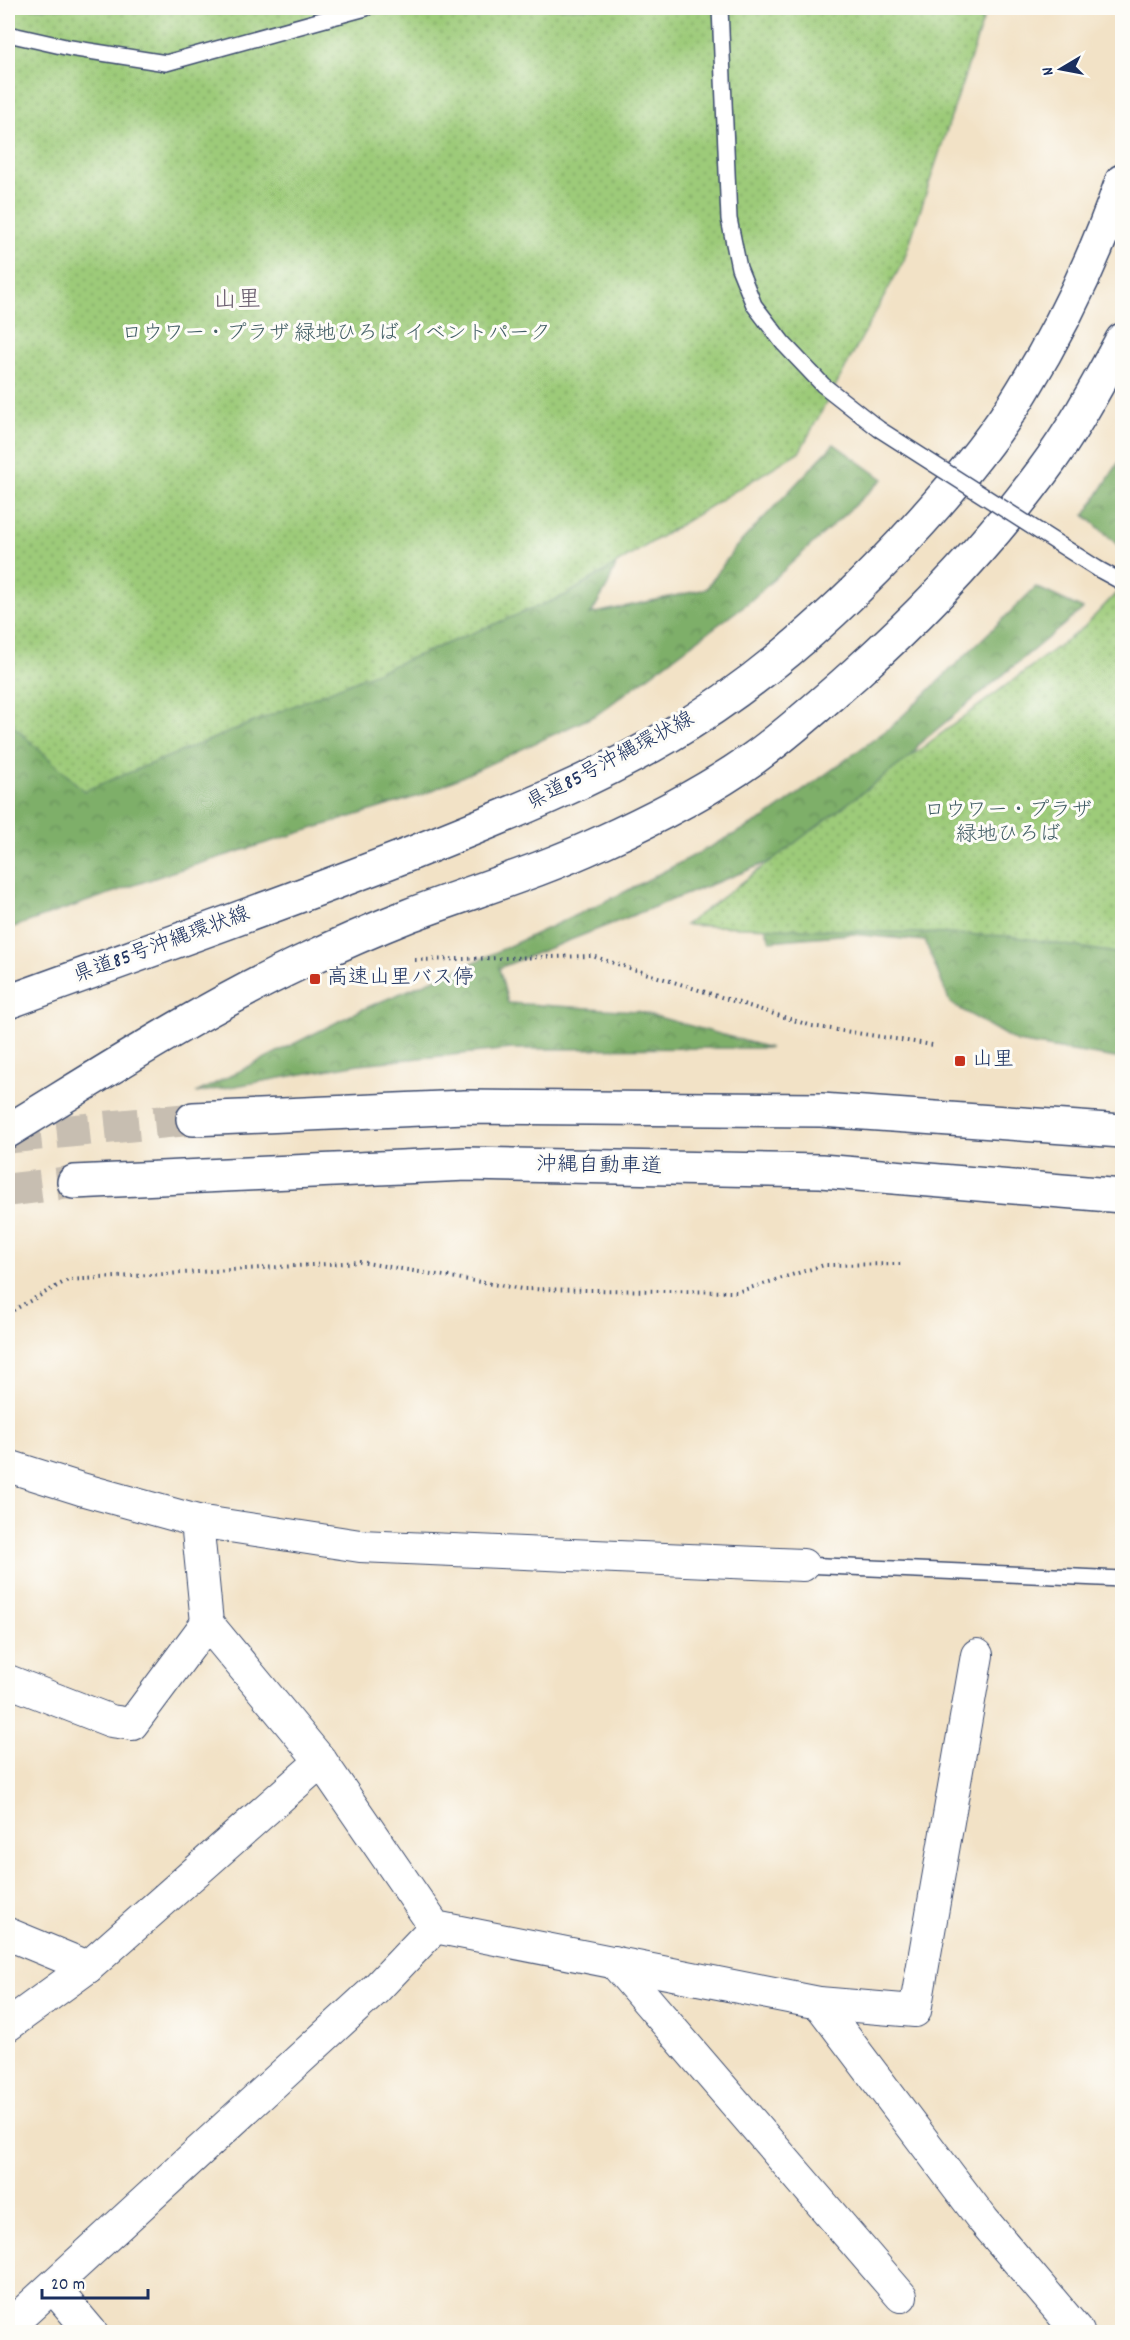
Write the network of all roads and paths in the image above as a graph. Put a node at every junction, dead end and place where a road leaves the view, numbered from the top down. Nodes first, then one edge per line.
1 (366, 8) edge
2 (720, 8) edge
3 (339, 11) edge
4 (8, 34) edge
5 (1122, 181) edge
6 (1122, 340) edge
7 (1122, 582) edge
8 (415, 960) dead end
9 (8, 1002) edge
10 (933, 1045) dead end
11 (193, 1119) tunnel mouth
12 (8, 1131) edge
13 (1122, 1131) edge
14 (74, 1182) tunnel mouth
15 (1122, 1196) edge
16 (902, 1264) dead end
17 (8, 1313) edge
18 (8, 1466) edge
19 (197, 1521) junction
20 (803, 1565) joint
21 (1122, 1579) edge
22 (207, 1623) junction
23 (977, 1655) dead end
24 (8, 1681) edge
25 (321, 1761) junction
26 (435, 1927) junction
27 (8, 1934) edge
28 (614, 1962) junction
29 (88, 1967) junction
30 (819, 2002) junction
31 (8, 2025) edge
32 (53, 2287) junction
33 (900, 2296) dead end
34 (8, 2327) edge
35 (91, 2332) edge
36 (1078, 2332) edge

1 - 3 lane
2 - 7 lane, bridge
3 - 4 lane
5 - 9 main road, 県道85号沖縄環状線
6 - 12 main road
8 - 10 path
11 - 13 main road
14 - 15 main road, 沖縄自動車道
16 - 17 path
18 - 19 street
19 - 20 street
19 - 22 street
20 - 21 lane
22 - 24 street
22 - 25 street
23 - 30 street
25 - 26 street
25 - 29 street
26 - 28 street
26 - 32 street
27 - 29 street
28 - 30 street
28 - 33 street
29 - 31 street
30 - 36 street
32 - 34 street
32 - 35 street

